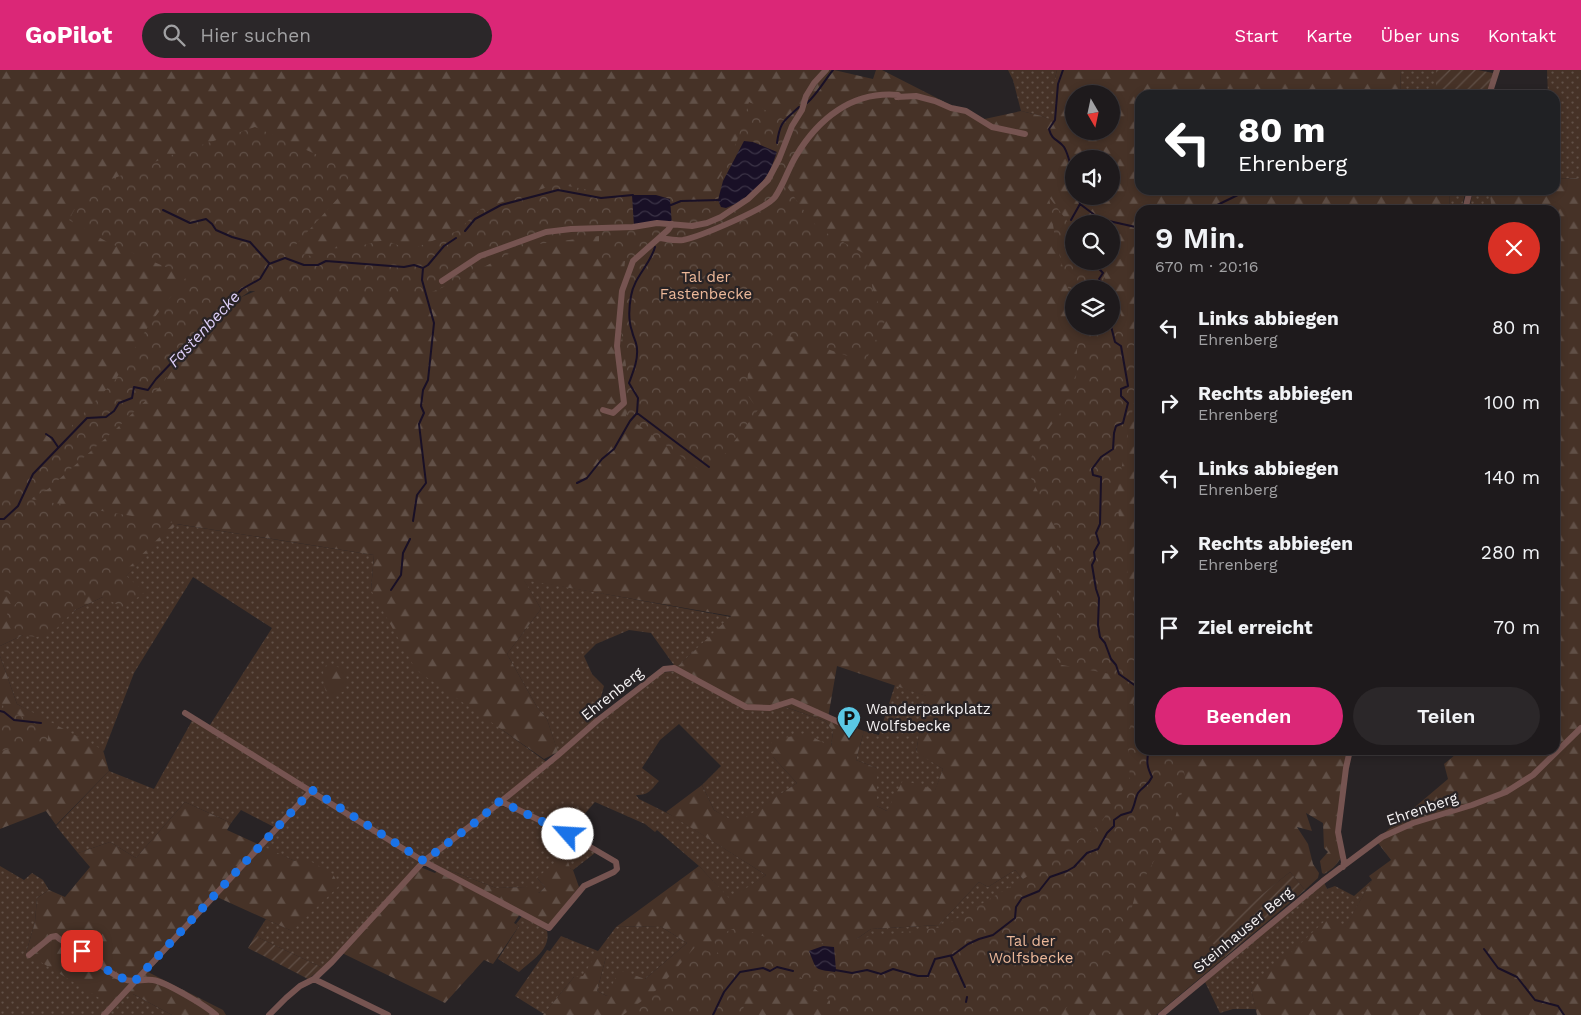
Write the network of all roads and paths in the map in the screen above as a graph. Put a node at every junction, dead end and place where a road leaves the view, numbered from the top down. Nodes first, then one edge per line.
1 (826, 70) edge
2 (1497, 70) edge
3 (1491, 90) edge
4 (1025, 134) dead end
5 (672, 224) junction
6 (660, 238) junction
7 (442, 281) dead end
8 (603, 410) dead end
9 (185, 713) dead end
10 (843, 724) dead end
11 (1581, 728) edge
12 (1560, 749) edge
13 (1349, 755) edge
14 (1553, 755) edge
15 (312, 790) junction
16 (500, 801) junction
17 (424, 861) junction
18 (1343, 867) junction
19 (29, 955) dead end
20 (314, 979) junction
21 (134, 982) junction
22 (104, 1015) edge
23 (216, 1015) edge
24 (269, 1015) edge
25 (388, 1015) edge
26 (1161, 1015) edge

1 - 5 street
2 - 3 street
4 - 6 street
5 - 6 street
5 - 7 street
6 - 8 street
9 - 15 street
10 - 16 street, Ehrenberg
11 - 12 street, Ehrenberg
13 - 18 street
14 - 18 street, Ehrenberg
15 - 17 street
15 - 21 street
16 - 17 street, Ehrenberg
16 - 17 street
17 - 20 street, Ehrenberg
18 - 26 street, Steinhauser Berg
19 - 21 street
20 - 24 street, Ehrenberg
20 - 25 street
21 - 22 street
21 - 23 street

